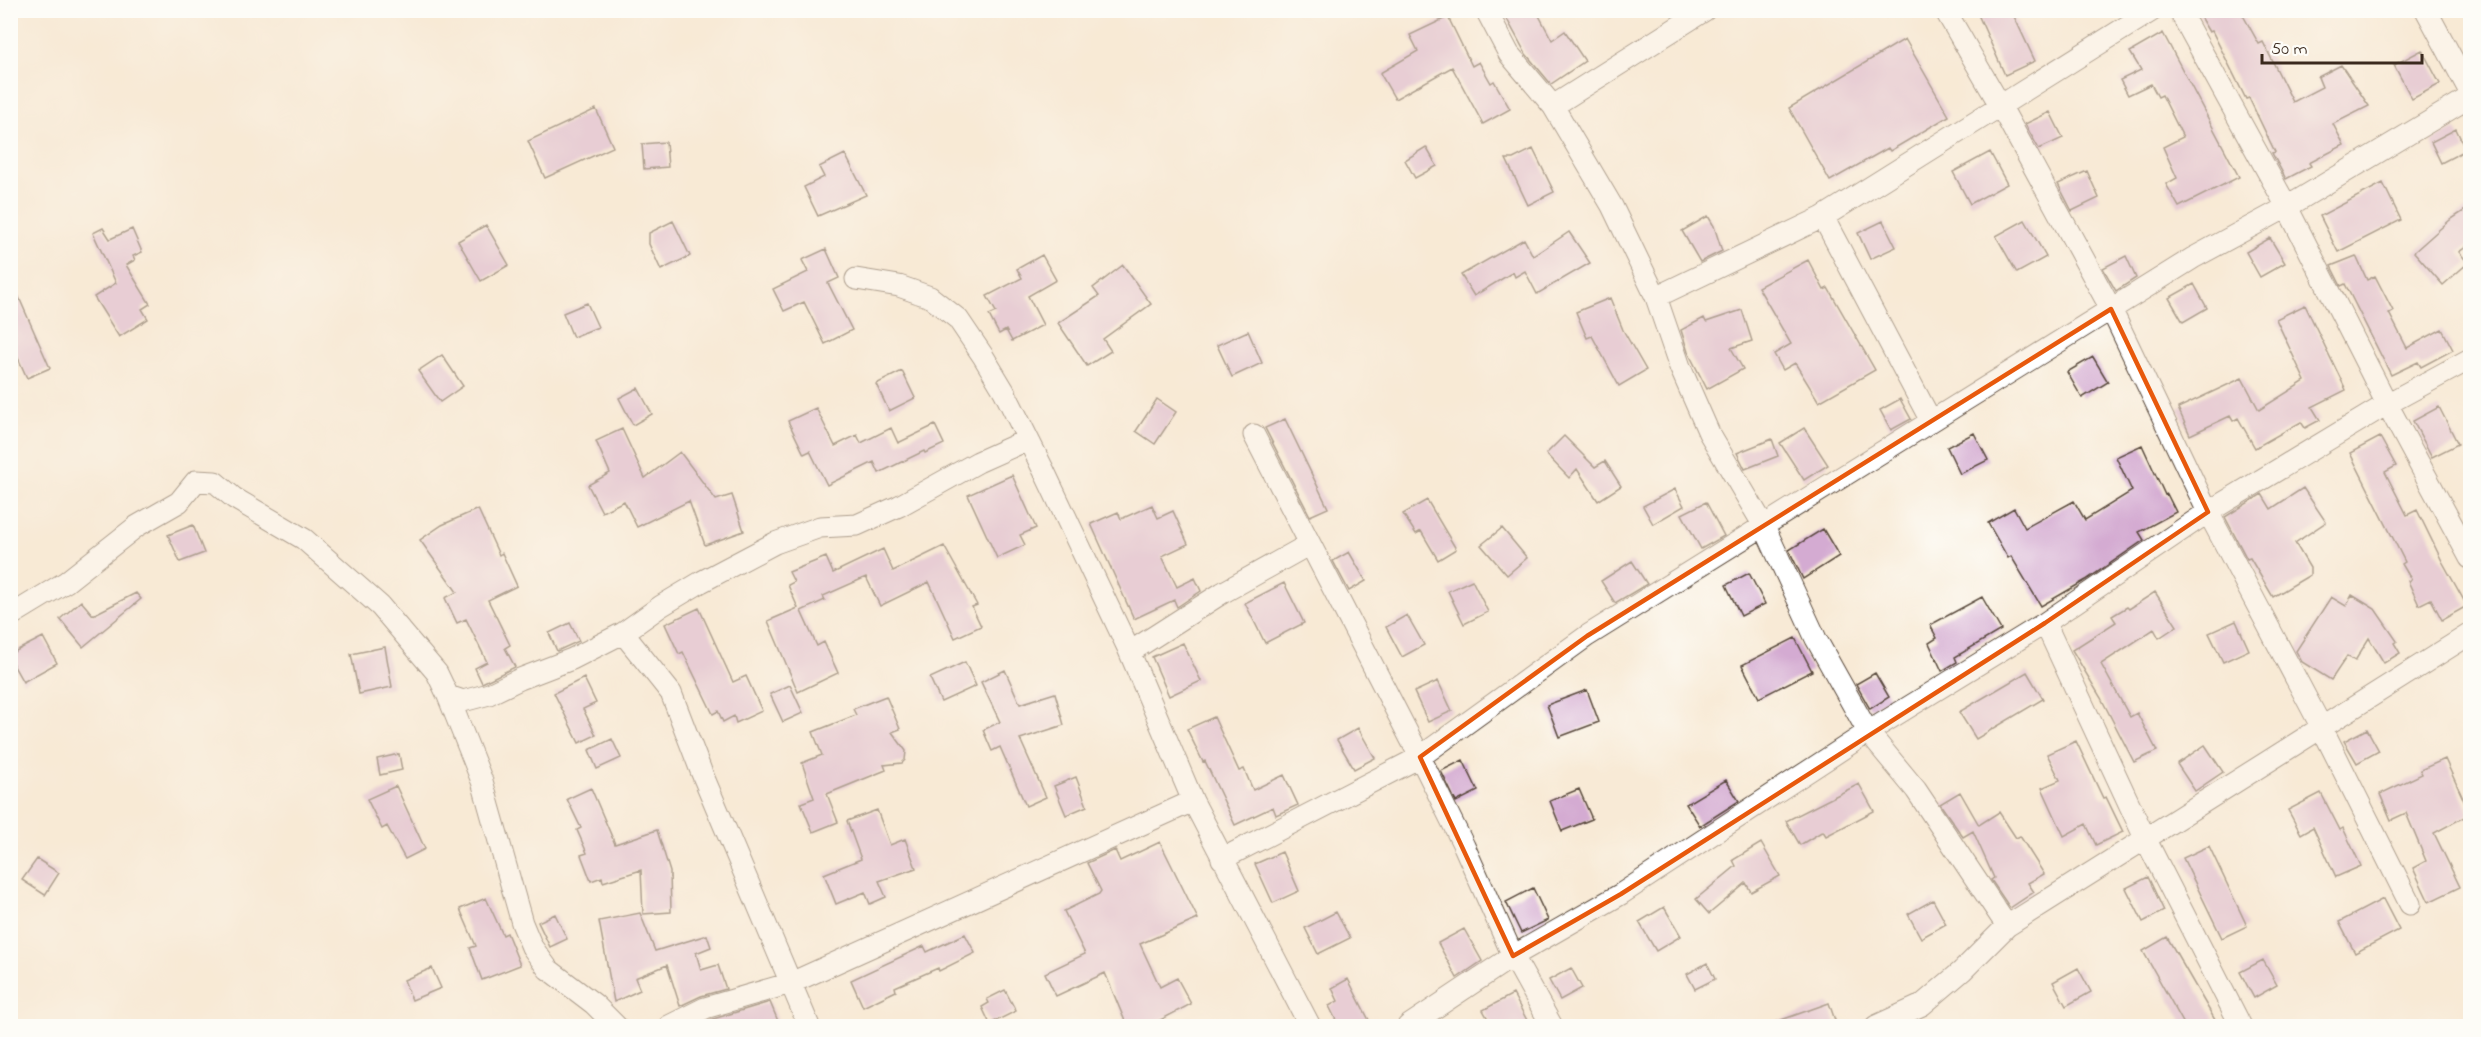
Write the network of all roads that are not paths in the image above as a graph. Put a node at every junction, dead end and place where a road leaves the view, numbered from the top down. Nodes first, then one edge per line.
1 (1486, 10) edge
2 (1705, 10) edge
3 (1945, 10) edge
4 (2153, 10) edge
5 (2179, 10) edge
6 (2426, 10) edge
7 (2470, 92) edge
8 (2470, 97) edge
9 (2000, 105) junction
10 (1553, 106) junction
11 (2287, 207) junction
12 (1823, 217) junction
13 (856, 279) dead end
14 (1656, 297) junction
15 (2111, 309) junction
16 (2470, 359) edge
17 (2387, 404) junction
18 (1931, 421) junction
19 (1254, 435) dead end
20 (1027, 440) junction
21 (2208, 512) junction
22 (1764, 526) junction
23 (1308, 545) junction
24 (2470, 558) edge
25 (10, 616) edge
26 (2045, 623) junction
27 (623, 633) junction
28 (2470, 634) edge
29 (1130, 651) junction
30 (448, 696) junction
31 (2321, 726) junction
32 (1868, 732) junction
33 (1420, 757) junction
34 (1193, 801) junction
35 (2145, 838) junction
36 (1222, 859) junction
37 (2410, 904) dead end
38 (2007, 926) junction
39 (1514, 956) junction
40 (791, 983) junction
41 (616, 1026) edge
42 (669, 1026) edge
43 (809, 1026) edge
44 (1310, 1026) edge
45 (1408, 1026) edge
46 (1552, 1026) edge
47 (1876, 1026) edge
48 (2241, 1026) edge

1 - 10 street
2 - 10 street
3 - 9 street
4 - 9 street
5 - 11 street
6 - 7 street
8 - 11 street
9 - 12 street
9 - 15 street
10 - 14 street
11 - 15 street
11 - 17 street
12 - 14 street
12 - 18 street
13 - 20 street
14 - 22 street
15 - 18 street
15 - 21 street
16 - 17 street
17 - 21 street
17 - 24 street
18 - 22 street
19 - 23 street
20 - 27 street
20 - 29 street
21 - 26 street
21 - 31 street
22 - 32 street
22 - 33 street
23 - 29 street
23 - 33 street
25 - 30 street
26 - 32 street
26 - 35 street
27 - 30 street
27 - 40 street
28 - 31 street
29 - 34 street
30 - 41 street
31 - 35 street
31 - 37 street
32 - 38 street
32 - 39 street
33 - 36 street
33 - 39 street
34 - 36 street
34 - 40 street
35 - 38 street
35 - 48 street
36 - 44 street
38 - 47 street
39 - 45 street
39 - 46 street
40 - 42 street
40 - 43 street

